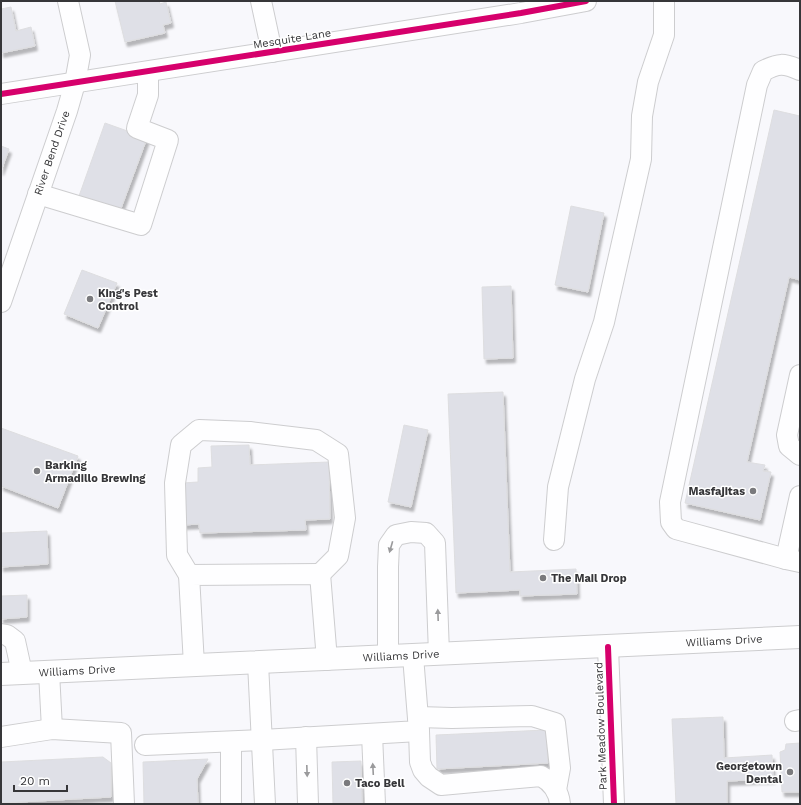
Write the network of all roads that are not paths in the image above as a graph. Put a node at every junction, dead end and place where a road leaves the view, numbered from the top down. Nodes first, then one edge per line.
1 (68, 1) edge
2 (261, 1) edge
3 (586, 1) edge
4 (664, 1) edge
5 (520, 7) edge
6 (272, 52) junction
7 (800, 70) edge
8 (148, 72) junction
9 (75, 83) junction
10 (1, 94) edge
11 (38, 194) junction
12 (1, 302) edge
13 (800, 375) edge
14 (800, 455) edge
15 (800, 496) edge
16 (554, 540) dead end
17 (793, 561) edge
18 (320, 574) junction
19 (189, 575) junction
20 (1, 634) edge
21 (800, 637) edge
22 (608, 647) junction
23 (439, 654) junction
24 (414, 656) junction
25 (388, 657) junction
26 (327, 660) junction
27 (258, 663) junction
28 (194, 665) junction
29 (49, 672) junction
30 (22, 673) junction
31 (1, 674) edge
32 (418, 724) junction
33 (52, 729) junction
34 (372, 734) junction
35 (1, 737) edge
36 (306, 737) junction
37 (262, 740) junction
38 (231, 742) junction
39 (145, 745) dead end
40 (558, 797) edge
41 (124, 804) edge
42 (230, 804) edge
43 (265, 804) edge
44 (308, 804) edge
45 (375, 804) edge
46 (614, 804) edge

1 - 9 street, River Bend Drive
2 - 6 street
3 - 5 street, Mesquite Lane
4 - 16 street
5 - 6 street, Mesquite Lane
6 - 8 street, Mesquite Lane
7 - 17 street
8 - 9 street, Mesquite Lane
8 - 11 street
9 - 10 street, Mesquite Lane
9 - 11 street, River Bend Drive
11 - 12 street, River Bend Drive
13 - 14 street
15 - 17 street
18 - 19 street
18 - 19 street
18 - 26 street
19 - 28 street
20 - 30 street
21 - 22 main road, Williams Drive
22 - 23 main road, Williams Drive
22 - 46 street, Park Meadow Boulevard
23 - 24 main road, Williams Drive
23 -> 25 street
24 - 25 main road, Williams Drive
24 - 32 street
25 - 26 main road, Williams Drive
26 - 27 main road, Williams Drive
27 - 28 main road, Williams Drive
27 - 37 street
28 - 29 main road, Williams Drive
29 - 30 main road, Williams Drive
29 - 33 street
30 - 31 main road, Williams Drive
32 - 34 street
32 - 40 street
32 - 40 street
33 - 35 street
33 - 41 street
34 - 36 street
45 -> 34 street
36 - 37 street
36 -> 44 street
37 - 38 street
37 - 43 street
38 - 39 street
38 - 42 street

